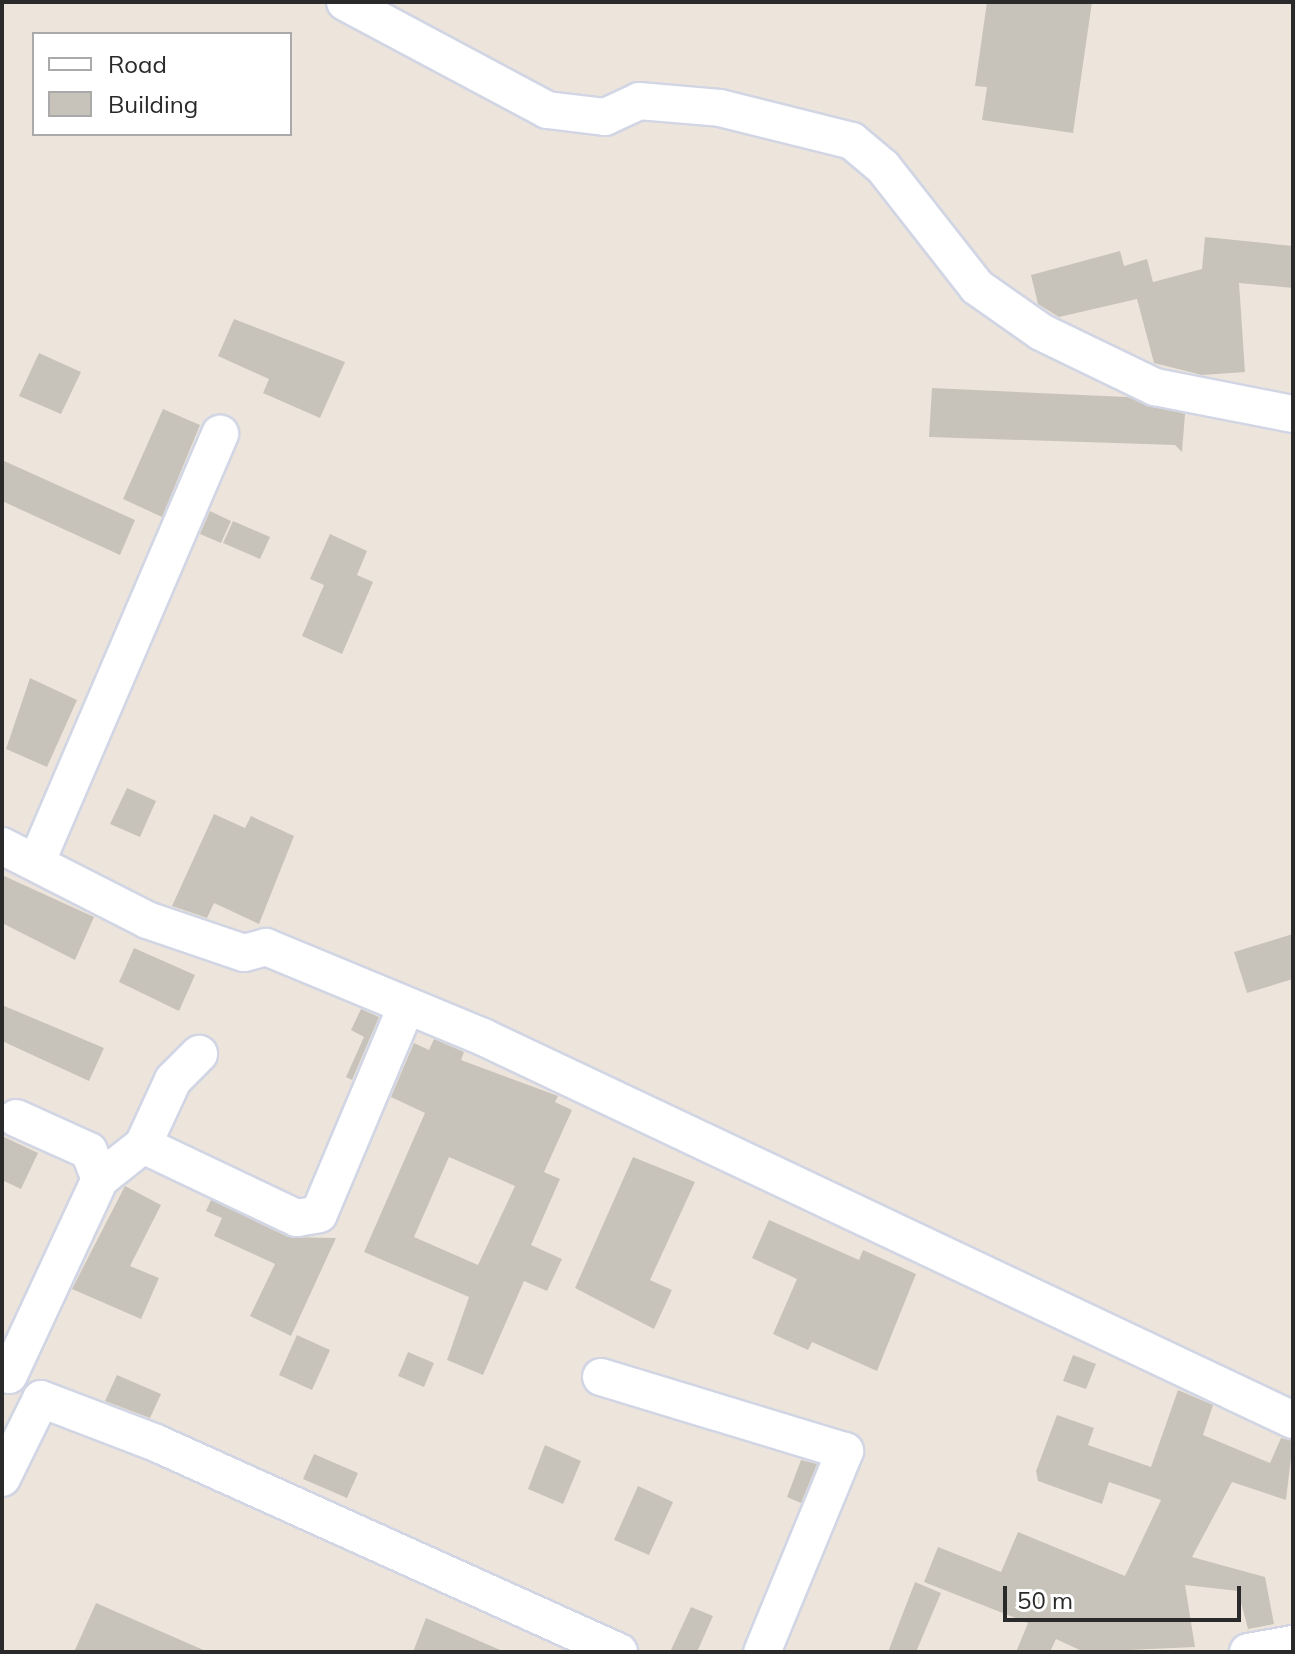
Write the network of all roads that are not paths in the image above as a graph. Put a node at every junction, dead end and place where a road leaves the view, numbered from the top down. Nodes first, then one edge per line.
1 (345, 2) edge
2 (1293, 414) edge
3 (220, 434) dead end
4 (2, 846) edge
5 (37, 861) junction
6 (406, 1007) junction
7 (199, 1054) dead end
8 (16, 1118) dead end
9 (143, 1145) junction
10 (100, 1179) junction
11 (6, 1372) edge
12 (601, 1377) dead end
13 (41, 1399) junction
14 (1293, 1420) edge
15 (2, 1478) edge
16 (1293, 1644) edge
17 (619, 1652) edge
18 (762, 1652) edge
19 (1248, 1652) edge

1 - 2 street
3 - 5 street
4 - 5 street
5 - 6 street
6 - 9 street
6 - 14 street
7 - 9 street
8 - 10 street
9 - 10 street
10 - 11 street
11 - 13 street
12 - 18 street
13 - 15 street
13 - 17 street
16 - 19 street

